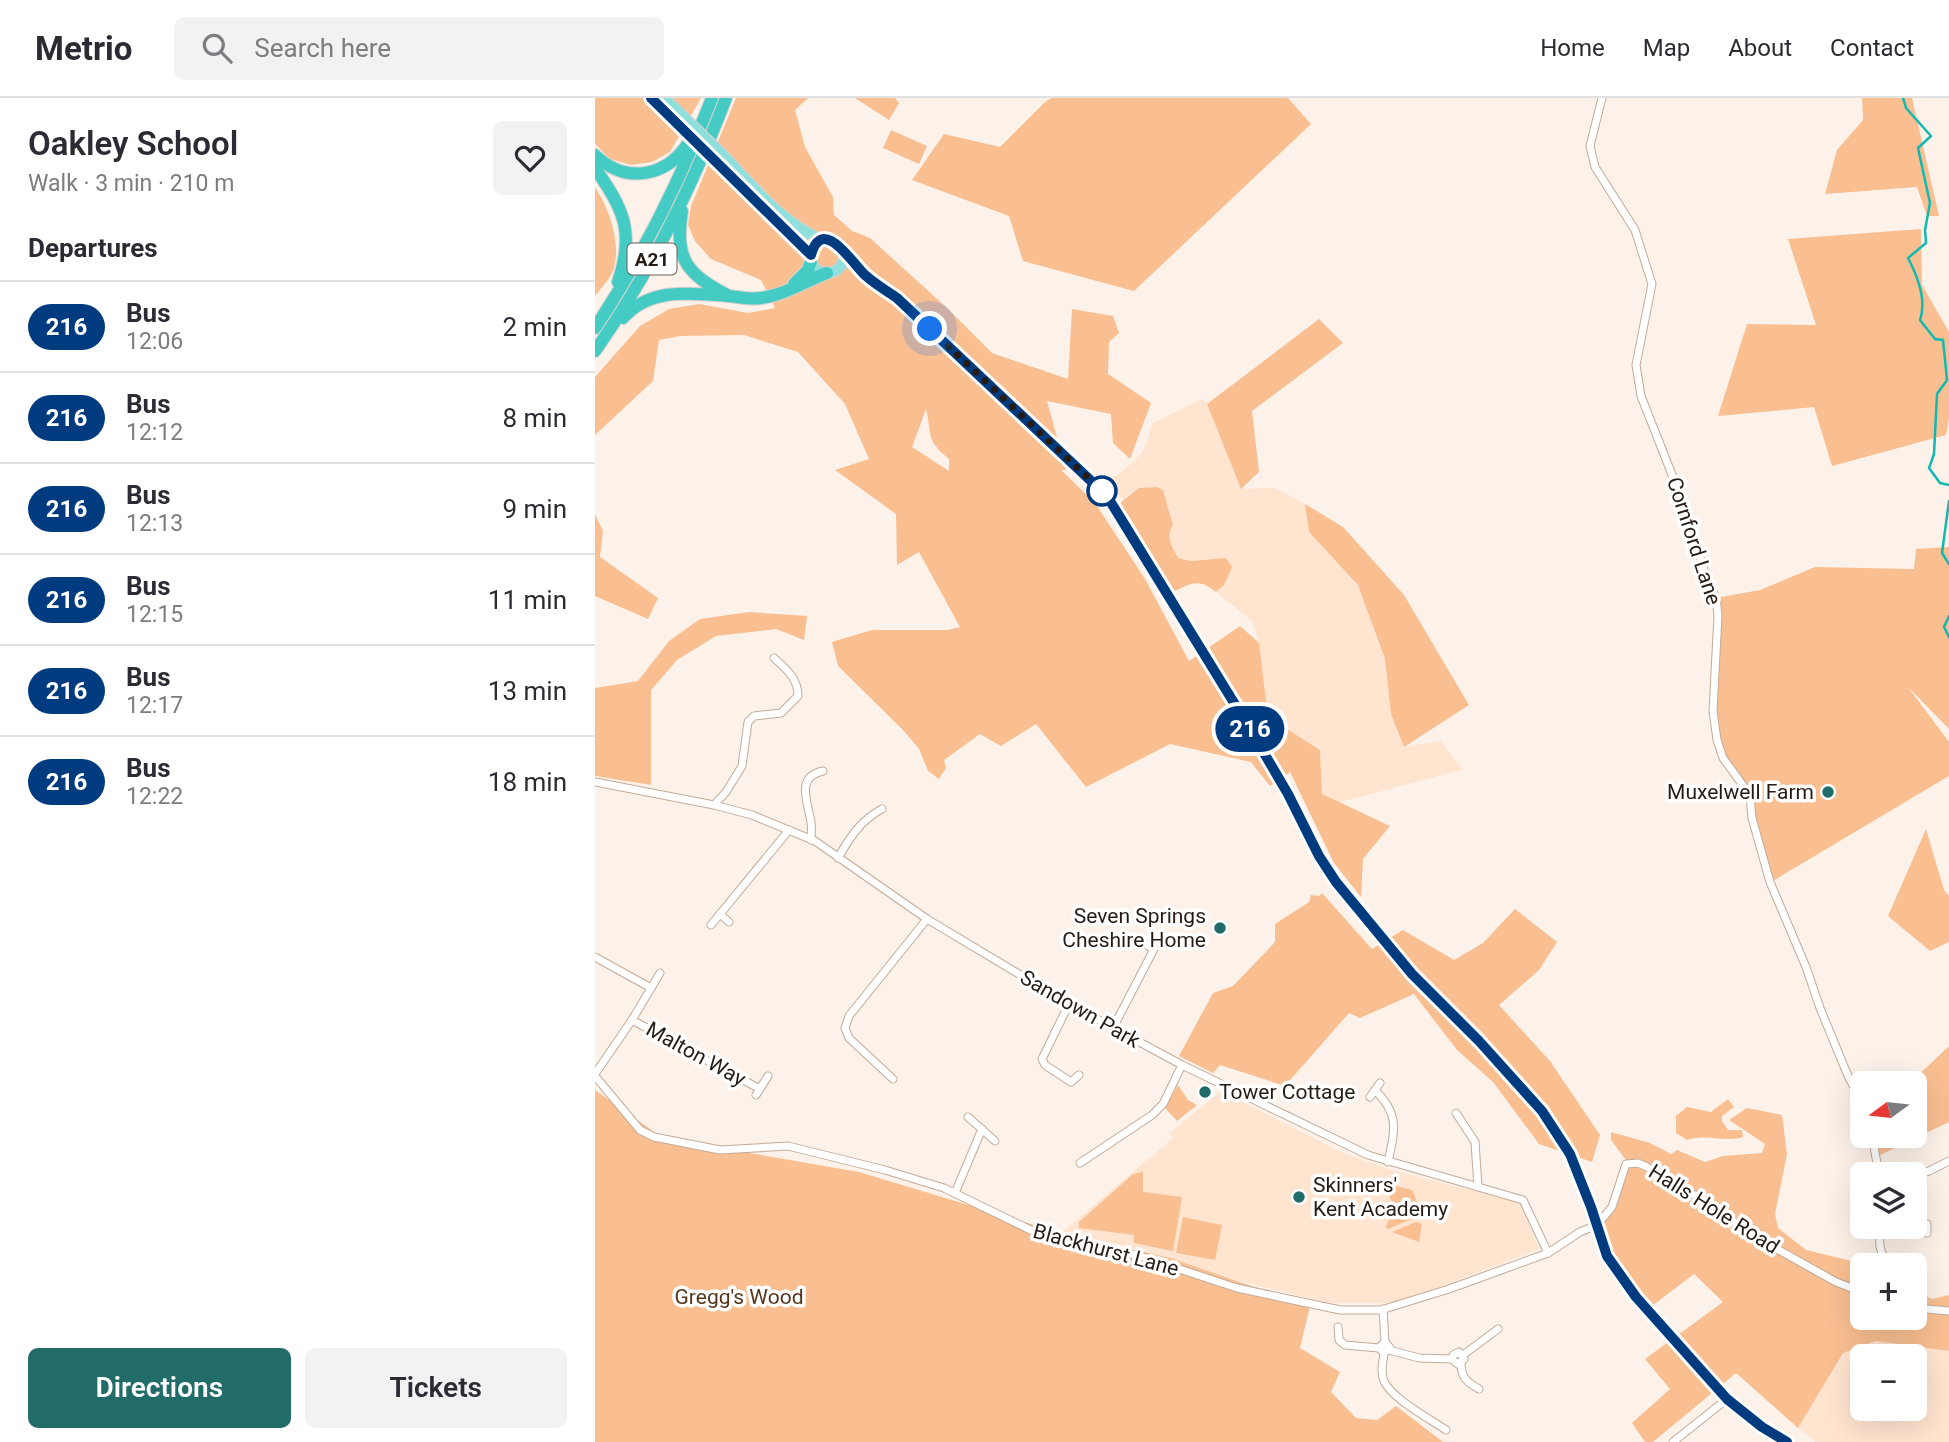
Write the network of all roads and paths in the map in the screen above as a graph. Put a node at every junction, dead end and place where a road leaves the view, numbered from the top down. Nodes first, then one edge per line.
1 (651, 98) edge
2 (664, 98) edge
3 (712, 98) edge
4 (726, 98) edge
5 (1602, 98) edge
6 (676, 116) junction
7 (703, 121) junction
8 (595, 155) edge
9 (718, 156) junction
10 (595, 168) edge
11 (684, 197) junction
12 (822, 240) junction
13 (844, 253) junction
14 (811, 258) junction
15 (832, 272) junction
16 (866, 276) junction
17 (789, 289) junction
18 (730, 296) junction
19 (609, 305) junction
20 (601, 331) edge
21 (595, 351) edge
22 (773, 658) dead end
23 (788, 671) junction
24 (781, 678) dead end
25 (823, 771) dead end
26 (595, 782) edge
27 (714, 805) junction
28 (882, 809) dead end
29 (789, 830) junction
30 (811, 840) junction
31 (838, 858) junction
32 (720, 914) junction
33 (927, 919) junction
34 (729, 922) dead end
35 (711, 925) dead end
36 (1145, 944) dead end
37 (1154, 949) junction
38 (1164, 953) dead end
39 (595, 957) edge
40 (660, 973) dead end
41 (651, 988) junction
42 (1069, 1004) junction
43 (632, 1020) junction
44 (1113, 1028) junction
45 (1182, 1065) junction
46 (595, 1075) edge
47 (1079, 1075) dead end
48 (768, 1076) dead end
49 (893, 1079) dead end
50 (1850, 1080) edge
51 (1071, 1082) junction
52 (1375, 1090) dead end
53 (1069, 1092) dead end
54 (1456, 1113) dead end
55 (968, 1117) dead end
56 (982, 1129) junction
57 (995, 1142) dead end
58 (1949, 1161) edge
59 (1388, 1162) junction
60 (1080, 1163) dead end
61 (1927, 1171) edge
62 (1478, 1187) junction
63 (955, 1193) junction
64 (1597, 1225) junction
65 (1548, 1253) junction
66 (1850, 1287) edge
67 (1383, 1309) junction
68 (1927, 1309) edge
69 (1949, 1311) edge
70 (1338, 1326) dead end
71 (1498, 1329) dead end
72 (1384, 1348) junction
73 (1462, 1359) junction
74 (1479, 1389) dead end
75 (1727, 1399) junction
76 (1446, 1430) dead end
77 (1673, 1442) edge
78 (1787, 1442) edge

1 - 6 main road
2 - 6 main road
3 - 7 highway, A21
4 - 11 highway, A21
5 - 50 street, Cornford Lane
6 - 9 main road, bridge
7 - 8 highway, A21
7 - 19 highway, A21
9 - 12 main road
9 - 14 main road
10 - 19 highway, A21
11 - 18 highway, A21
11 - 20 highway, A21
12 - 13 main road
12 - 14 main road
13 - 15 main road
13 - 16 main road
14 - 15 main road
14 - 17 highway
15 - 16 main road
15 - 17 highway, A21
16 - 64 main road
17 - 18 highway, A21
18 - 20 highway, A21
19 - 20 highway, A21
20 - 21 highway, A21
22 - 23 street
23 - 24 street
23 - 27 street
25 - 30 street
26 - 27 street, Sandown Park
27 - 29 street, Sandown Park
28 - 31 street
29 - 30 street, Sandown Park
29 - 32 street
30 - 31 street, Sandown Park
31 - 33 street, Sandown Park
32 - 34 street
32 - 35 street
33 - 42 street, Sandown Park
33 - 49 street
36 - 37 street
37 - 38 street
37 - 44 street
39 - 41 street, Malton Way
40 - 41 street, Malton Way
41 - 43 street, Malton Way
42 - 44 street, Sandown Park
42 - 51 street
43 - 46 street, Malton Way
43 - 48 street, Malton Way
44 - 45 street, Sandown Park
45 - 59 street, Sandown Park
45 - 60 street
46 - 63 street, Blackhurst Lane
47 - 51 street
51 - 53 street
52 - 59 street
54 - 62 street
55 - 56 street
56 - 57 street
56 - 63 street
58 - 61 street
59 - 62 street, Sandown Park
62 - 65 street, Sandown Park
63 - 67 street, Blackhurst Lane
64 - 65 street, Blackhurst Lane
64 - 66 street, Halls Hole Road
64 - 75 main road
65 - 67 street, Blackhurst Lane
67 - 72 street
68 - 69 street
70 - 72 street
71 - 73 street
72 - 73 street
72 - 76 street
73 - 74 street
75 - 77 street
75 - 78 main road

